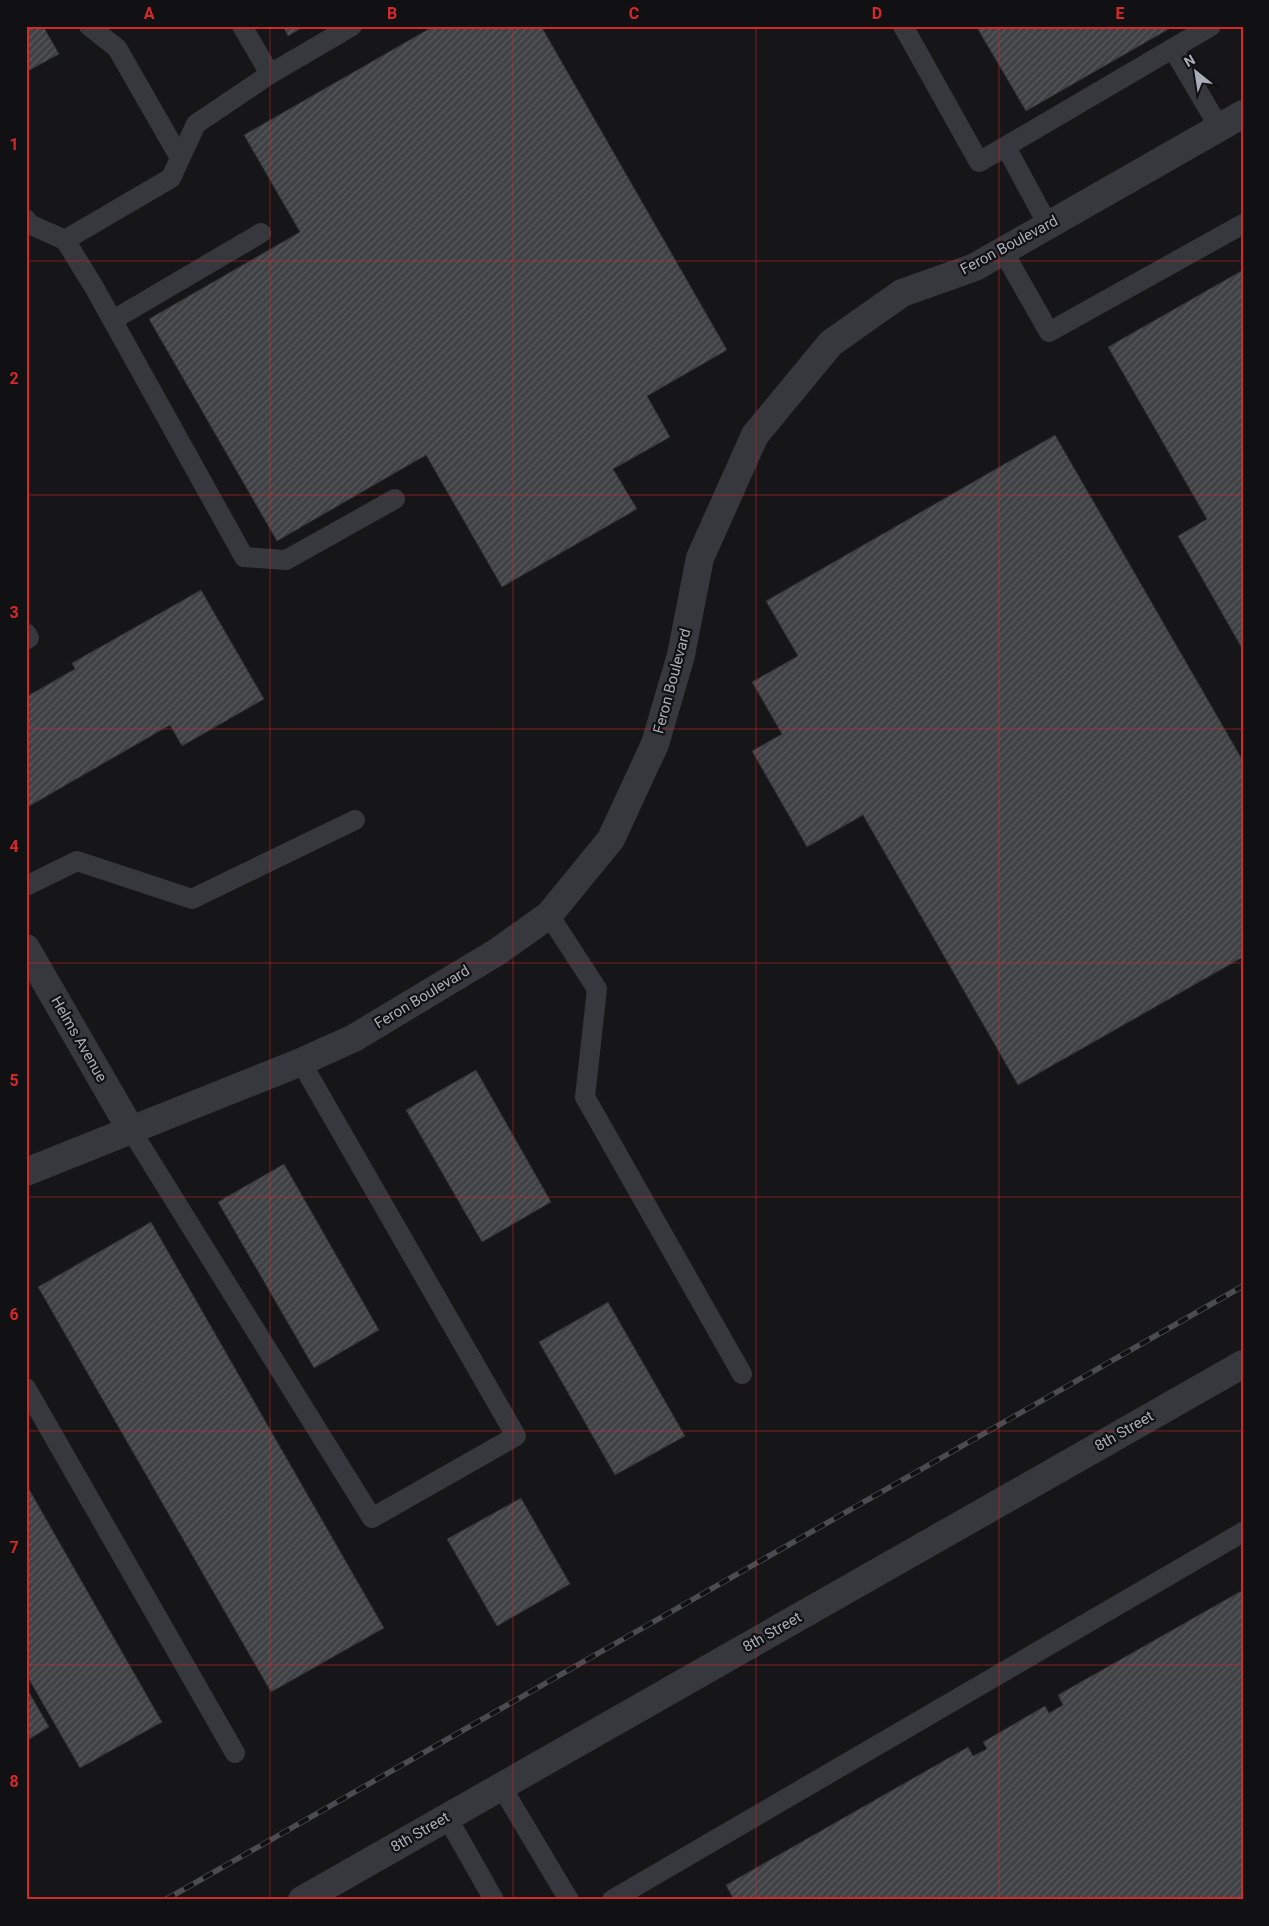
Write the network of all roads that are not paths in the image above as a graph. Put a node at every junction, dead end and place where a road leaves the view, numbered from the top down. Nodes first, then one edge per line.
1 (89, 26) edge
2 (242, 26) edge
3 (352, 26) edge
4 (904, 26) edge
5 (1211, 26) edge
6 (1173, 49) junction
7 (270, 74) junction
8 (1243, 114) edge
9 (1219, 127) junction
10 (1006, 147) junction
11 (180, 158) junction
12 (26, 219) edge
13 (1243, 224) edge
14 (1048, 225) junction
15 (261, 233) dead end
16 (65, 240) junction
17 (1003, 251) junction
18 (113, 320) junction
19 (395, 499) dead end
20 (26, 633) edge
21 (26, 640) edge
22 (355, 820) dead end
23 (26, 886) edge
24 (549, 915) junction
25 (26, 948) edge
26 (301, 1062) junction
27 (131, 1130) junction
28 (26, 1172) edge
29 (1243, 1364) edge
30 (742, 1374) dead end
31 (26, 1388) edge
32 (1243, 1532) edge
33 (235, 1753) dead end
34 (501, 1786) junction
35 (447, 1817) junction
36 (302, 1900) edge
37 (494, 1900) edge
38 (569, 1900) edge
39 (612, 1900) edge

1 - 11 lane
2 - 7 lane
3 - 7 lane
4 - 10 lane
5 - 6 lane
6 - 9 lane
6 - 10 lane
7 - 11 lane
8 - 9 street, Feron Boulevard
9 - 14 street, Feron Boulevard
10 - 14 lane
11 - 16 lane
12 - 16 lane
13 - 17 lane
14 - 17 street, Feron Boulevard
15 - 18 lane
16 - 18 lane
17 - 24 street, Feron Boulevard
18 - 19 lane
20 - 21 lane
22 - 23 lane
24 - 26 street, Feron Boulevard
24 - 30 lane
25 - 27 street, Helms Avenue
26 - 27 street, Feron Boulevard
26 - 27 lane
27 - 28 street, Feron Boulevard
29 - 34 street, 8th Street
31 - 33 lane
32 - 39 lane
34 - 35 street, 8th Street
34 - 38 lane
35 - 36 street, 8th Street
35 - 37 lane

